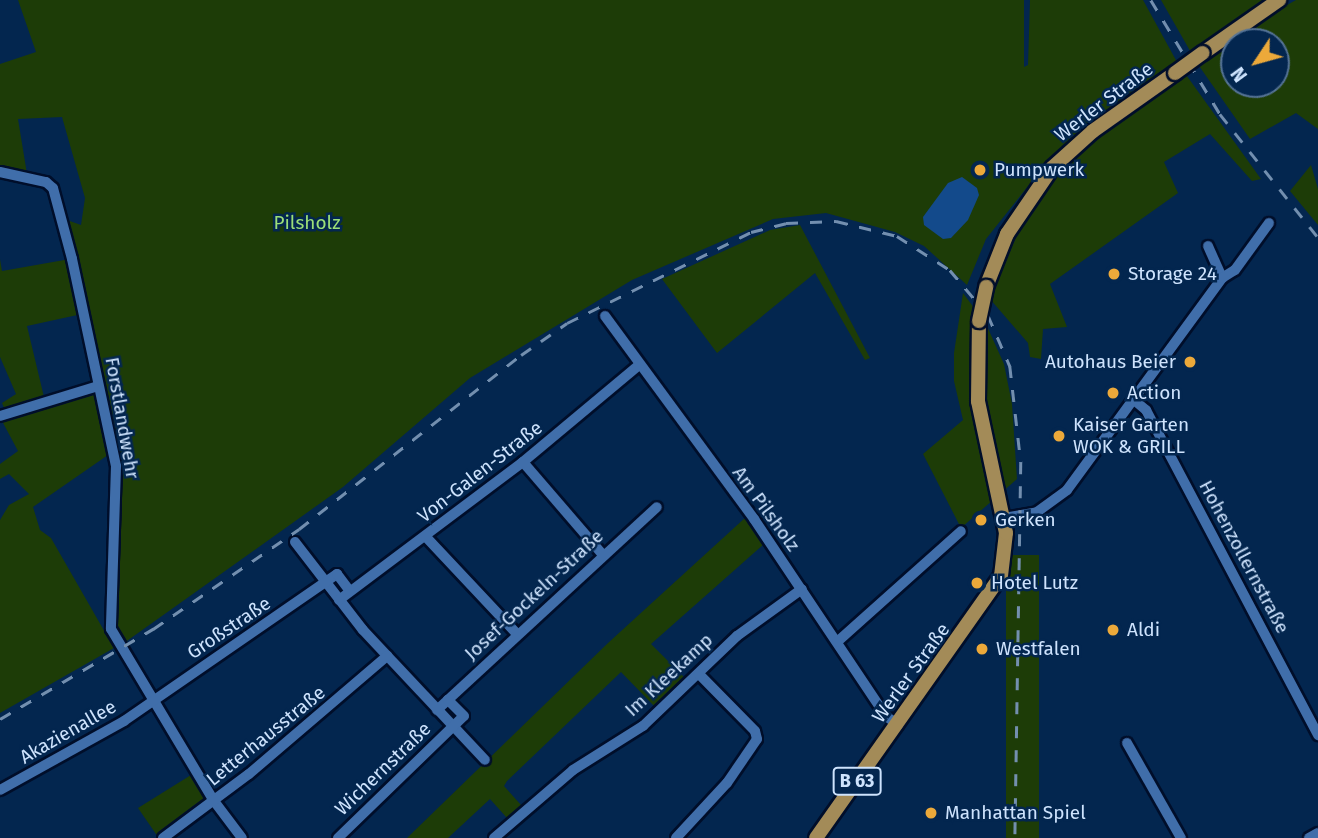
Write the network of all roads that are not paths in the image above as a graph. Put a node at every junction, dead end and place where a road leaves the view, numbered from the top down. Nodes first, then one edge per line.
1 (1279, 0) edge
2 (0, 172) edge
3 (1269, 223) dead end
4 (1208, 246) dead end
5 (1222, 278) junction
6 (605, 316) dead end
7 (638, 366) junction
8 (98, 386) junction
9 (1134, 400) junction
10 (0, 416) edge
11 (523, 462) junction
12 (657, 507) dead end
13 (1004, 518) junction
14 (961, 531) dead end
15 (426, 537) junction
16 (295, 542) dead end
17 (603, 555) junction
18 (324, 582) junction
19 (802, 589) junction
20 (350, 591) junction
21 (339, 600) junction
22 (517, 634) junction
23 (837, 642) junction
24 (387, 656) junction
25 (699, 674) junction
26 (448, 700) junction
27 (153, 702) junction
28 (437, 710) junction
29 (898, 724) junction
30 (453, 726) junction
31 (1318, 735) edge
32 (1128, 743) dead end
33 (485, 760) dead end
34 (0, 790) edge
35 (214, 801) junction
36 (1318, 833) edge
37 (163, 838) edge
38 (242, 838) edge
39 (338, 838) edge
40 (494, 838) edge
41 (676, 838) edge
42 (816, 838) edge
43 (1181, 838) edge
44 (1309, 838) edge

1 - 13 main road, Werler Straße / B 63, bridge
2 - 8 street, Forstlandwehr
3 - 5 street
4 - 5 street
5 - 9 street
6 - 7 street, Am Pilsholz
7 - 11 street, Von-Galen-Straße
7 - 19 street, Am Pilsholz
8 - 10 street
8 - 27 street, Forstlandwehr
9 - 13 street
9 - 31 street, Hohenzollernstraße
11 - 15 street, Von-Galen-Straße
11 - 17 street
12 - 17 street, Josef-Gockeln-Straße
13 - 29 main road, Werler Straße / B 63
14 - 23 street
15 - 20 street, Von-Galen-Straße
15 - 22 street
16 - 18 street
17 - 22 street, Josef-Gockeln-Straße
18 - 20 street
18 - 21 street
18 - 27 street, Großstraße
19 - 23 street, Am Pilsholz
19 - 25 street, Im Kleekamp
20 - 21 street, Von-Galen-Straße
21 - 24 street
22 - 26 street, Josef-Gockeln-Straße
23 - 29 street, Am Pilsholz
24 - 28 street
24 - 35 street, Letterhausstraße
25 - 40 street, Im Kleekamp
25 - 41 street
26 - 28 street, Josef-Gockeln-Straße
26 - 30 street
27 - 34 street, Akazienallee
27 - 35 street, Forstlandwehr
28 - 30 street
29 - 42 main road, Werler Straße / B 63
30 - 33 street
30 - 39 street, Wichernstraße
32 - 43 street
35 - 37 street, Letterhausstraße
35 - 38 street, Forstlandwehr
36 - 44 street

